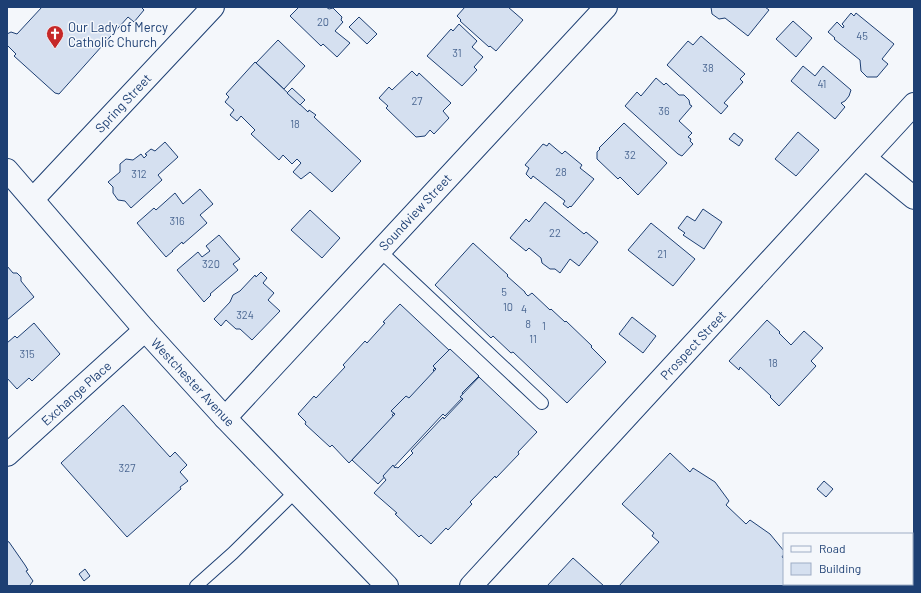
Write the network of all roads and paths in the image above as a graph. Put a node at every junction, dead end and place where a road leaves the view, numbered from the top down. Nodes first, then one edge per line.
1 (213, 7) edge
2 (606, 7) edge
3 (914, 104) edge
4 (864, 158) junction
5 (7, 170) edge
6 (914, 198) edge
7 (32, 199) junction
8 (380, 251) junction
9 (146, 330) junction
10 (542, 403) dead end
11 (225, 418) junction
12 (7, 455) edge
13 (296, 491) junction
14 (196, 586) edge
15 (387, 586) edge
16 (471, 586) edge

1 - 7 street, Spring Street
2 - 8 street, Soundview Street
3 - 4 street, Prospect Street
4 - 6 street
4 - 16 street, Prospect Street
5 - 7 street, Westchester Avenue
7 - 9 street, Westchester Avenue
8 - 10 lane
8 - 11 street, Soundview Street
9 - 11 street, Westchester Avenue
9 - 12 street, Exchange Place
11 - 13 street, Westchester Avenue
13 - 14 lane
13 - 15 street, Westchester Avenue

